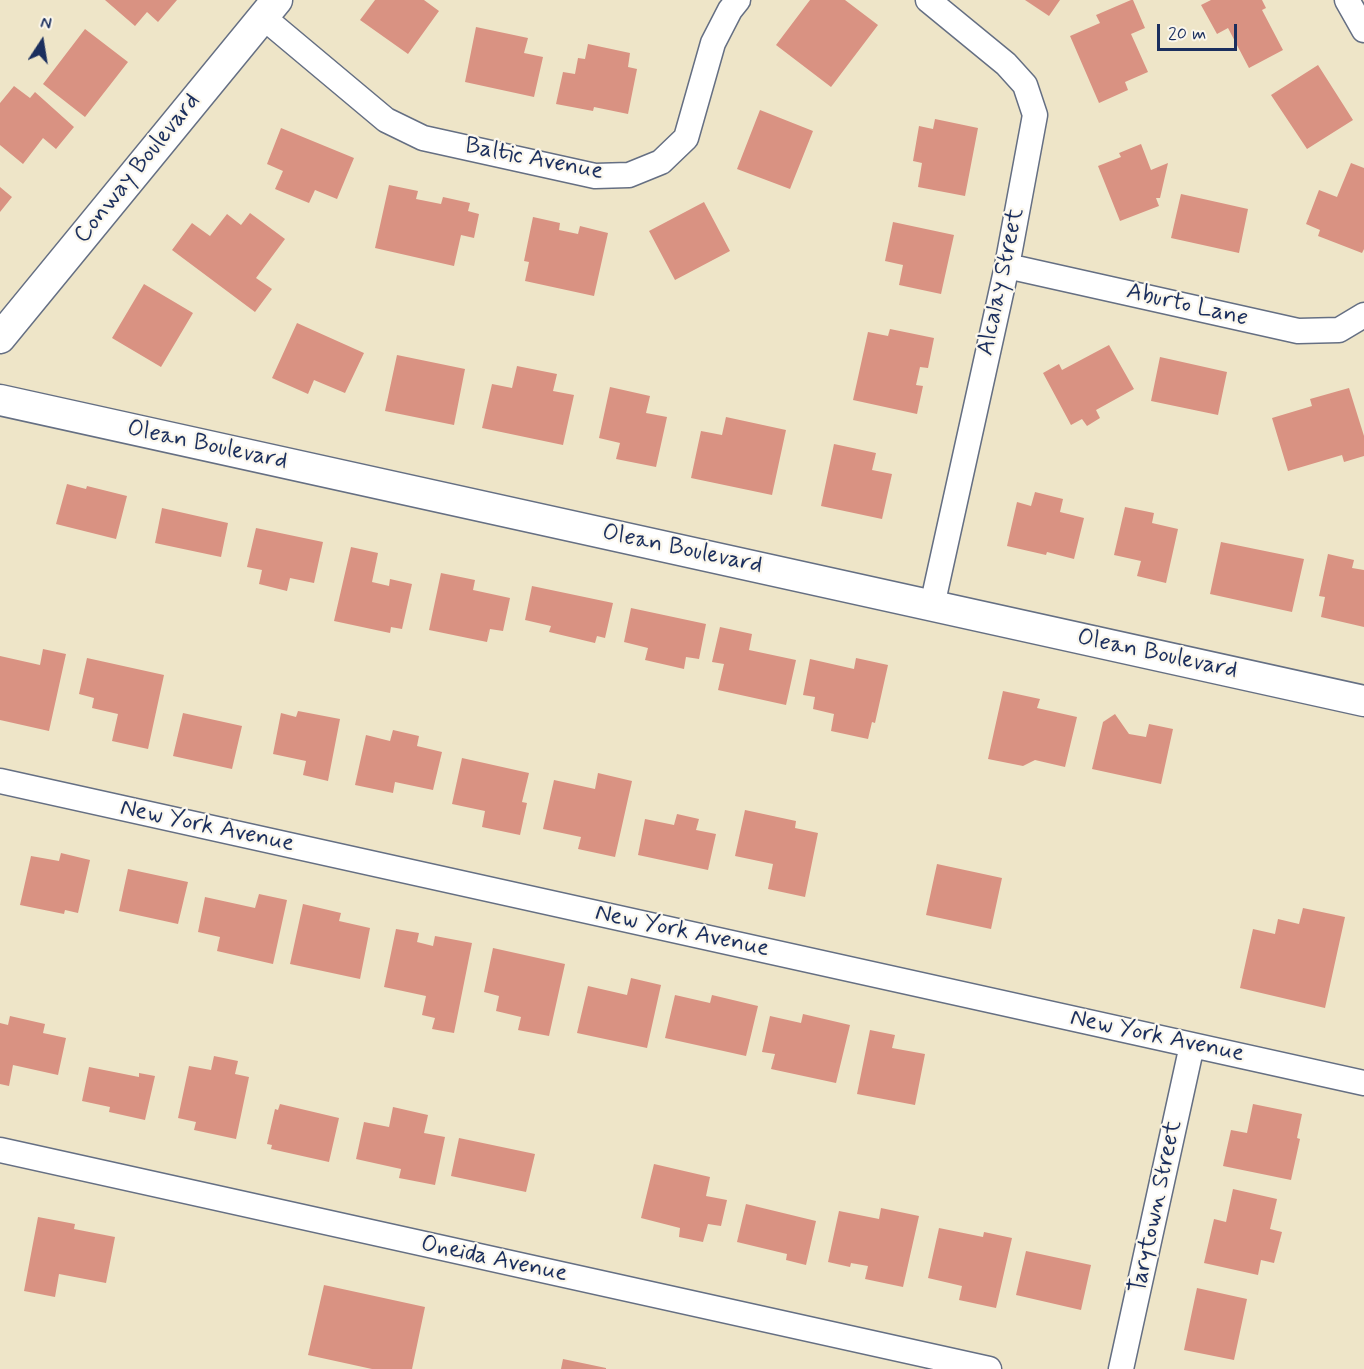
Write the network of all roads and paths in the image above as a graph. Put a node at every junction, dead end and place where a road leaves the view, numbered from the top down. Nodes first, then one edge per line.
1 (738, 0) edge
2 (928, 0) edge
3 (1347, 0) edge
4 (270, 9) edge
5 (1364, 30) edge
6 (1007, 266) junction
7 (1364, 315) edge
8 (0, 338) edge
9 (0, 400) edge
10 (932, 606) junction
11 (1364, 701) edge
12 (0, 781) edge
13 (1192, 1045) junction
14 (1364, 1083) edge
15 (0, 1150) edge
16 (989, 1369) edge
17 (1121, 1369) edge

1 - 4 street, Baltic Avenue
2 - 6 street, Alcalay Street
3 - 5 street
4 - 8 street, Conway Boulevard
6 - 7 street, Aburto Lane
6 - 10 street, Alcalay Street
9 - 10 street, Olean Boulevard
10 - 11 street, Olean Boulevard
12 - 13 street, New York Avenue
13 - 14 street, New York Avenue
13 - 17 street, Tarytown Street
15 - 16 street, Oneida Avenue

